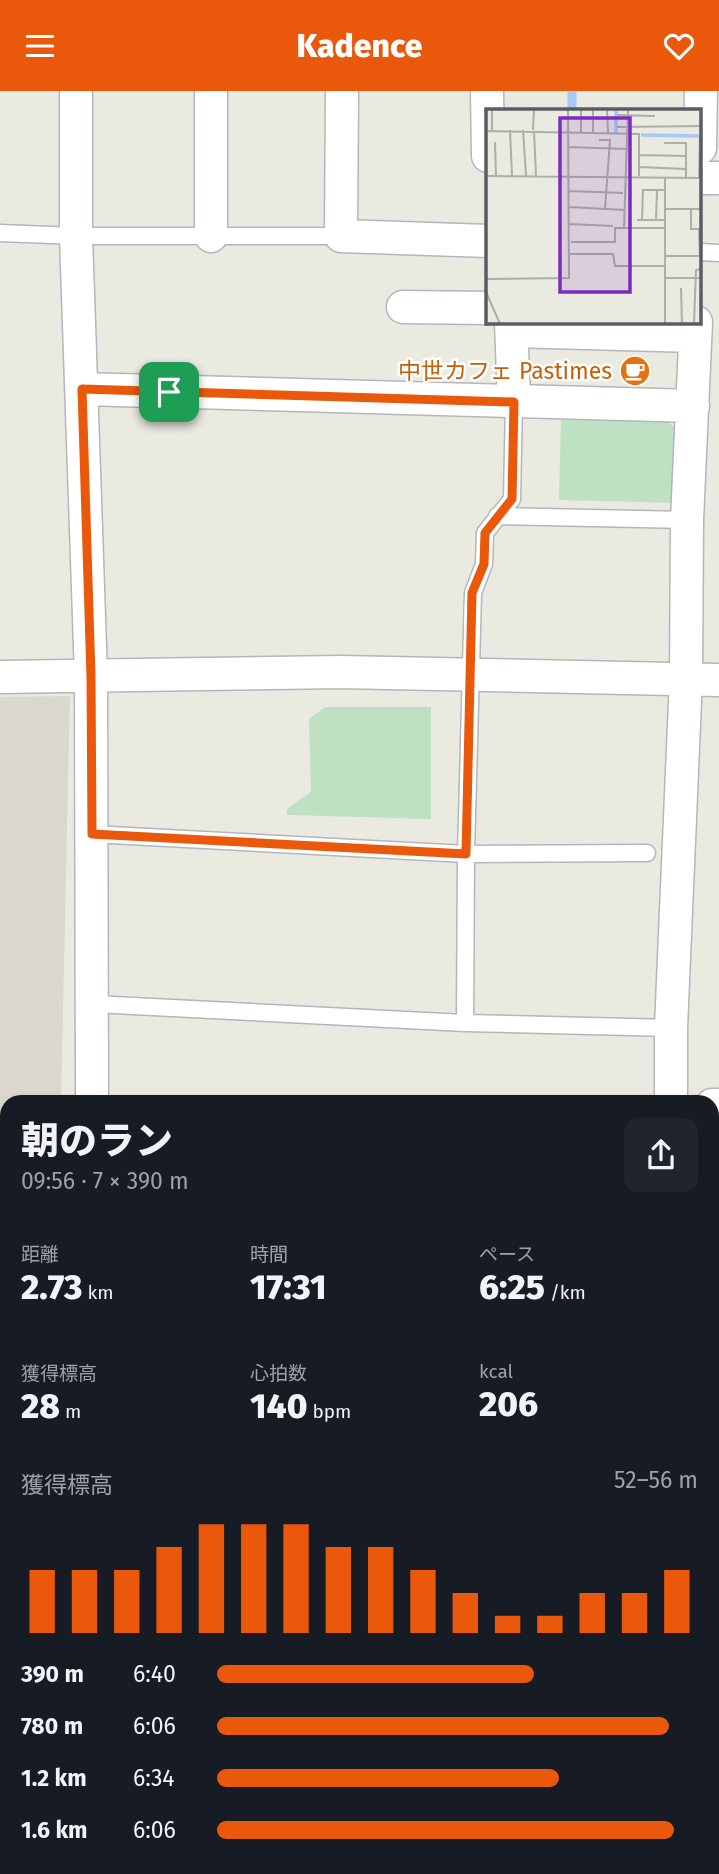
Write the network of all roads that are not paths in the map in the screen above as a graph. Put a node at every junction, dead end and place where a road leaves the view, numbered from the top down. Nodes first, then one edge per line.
1 (76, 91) edge
2 (211, 91) edge
3 (342, 91) edge
4 (487, 91) edge
5 (701, 91) edge
6 (487, 109) edge
7 (701, 109) edge
8 (0, 233) edge
9 (76, 236) junction
10 (211, 236) junction
11 (341, 236) junction
12 (486, 241) edge
13 (403, 307) dead end
14 (486, 308) edge
15 (512, 326) edge
16 (696, 329) edge
17 (82, 389) junction
18 (514, 402) junction
19 (693, 406) junction
20 (497, 516) junction
21 (687, 520) junction
22 (469, 675) junction
23 (91, 676) junction
24 (0, 677) edge
25 (686, 678) junction
26 (719, 680) edge
27 (92, 834) junction
28 (647, 853) dead end
29 (466, 854) junction
30 (94, 1004) junction
31 (465, 1023) junction
32 (671, 1028) junction
33 (92, 1095) edge
34 (671, 1095) edge

1 - 9 street
2 - 10 street
3 - 11 street
4 - 6 street
5 - 7 street
8 - 9 lane
9 - 10 lane
9 - 17 street
10 - 11 lane
11 - 12 street
13 - 14 street
15 - 16 street
15 - 18 street
16 - 19 street
17 - 18 street
17 - 23 street
18 - 19 street
18 - 20 lane
19 - 21 street
20 - 21 lane
20 - 22 lane
21 - 25 street
22 - 23 street
22 - 25 street
22 - 29 lane
23 - 24 street
23 - 27 street
25 - 26 street
25 - 32 street
27 - 29 lane
27 - 30 street
28 - 29 lane
29 - 31 lane
30 - 31 lane
30 - 33 street
31 - 32 lane
32 - 34 street

